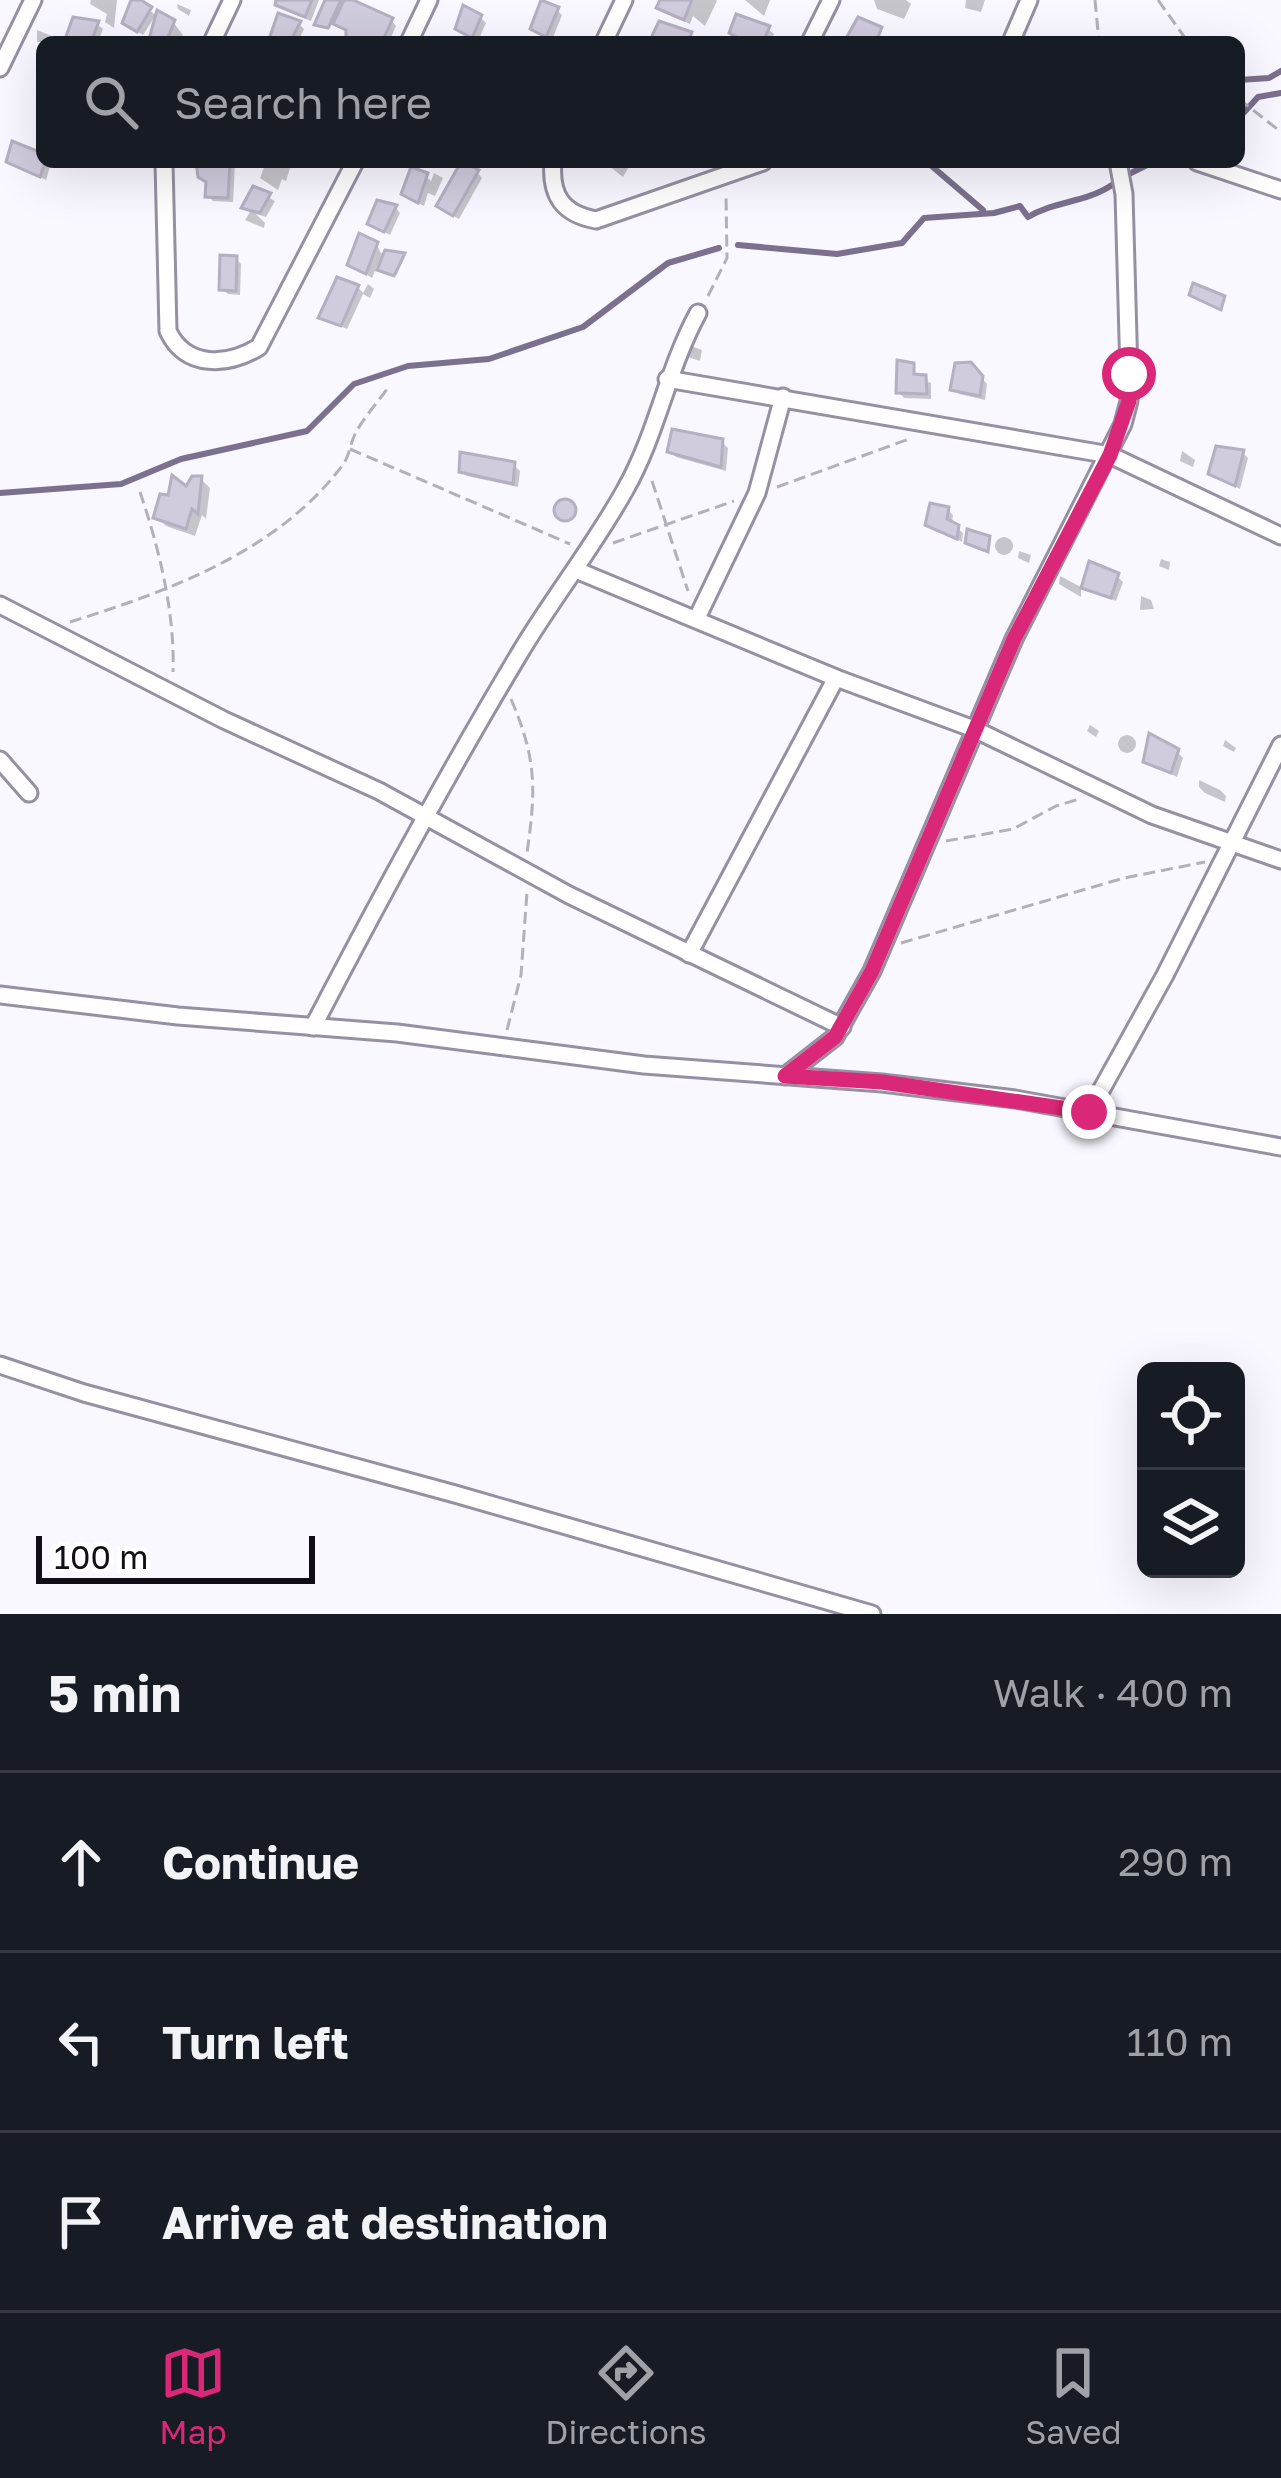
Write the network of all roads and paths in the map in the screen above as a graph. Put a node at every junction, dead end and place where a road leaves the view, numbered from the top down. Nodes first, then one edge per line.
1 (33, 0) edge
2 (232, 0) edge
3 (428, 0) edge
4 (624, 0) edge
5 (831, 0) edge
6 (1029, 0) edge
7 (1096, 0) edge
8 (1158, 0) edge
9 (215, 36) edge
10 (413, 36) edge
11 (607, 36) edge
12 (813, 36) edge
13 (1018, 36) edge
14 (1099, 36) edge
15 (1184, 36) edge
16 (0, 68) edge
17 (1245, 104) edge
18 (1281, 132) edge
19 (164, 168) edge
20 (352, 168) edge
21 (553, 168) edge
22 (748, 168) edge
23 (1119, 168) edge
24 (1215, 168) edge
25 (726, 177) junction
26 (1281, 190) edge
27 (698, 313) joint
28 (667, 379) junction
29 (389, 386) dead end
30 (783, 397) junction
31 (350, 449) junction
32 (1110, 455) junction
33 (644, 456) junction
34 (140, 492) dead end
35 (1281, 536) edge
36 (588, 552) junction
37 (576, 570) junction
38 (164, 592) junction
39 (0, 605) edge
40 (697, 618) junction
41 (51, 628) junction
42 (836, 678) junction
43 (172, 692) junction
44 (974, 729) junction
45 (1281, 745) edge
46 (0, 760) edge
47 (1104, 792) junction
48 (29, 793) dead end
49 (423, 816) junction
50 (927, 844) junction
51 (1230, 850) junction
52 (1281, 860) edge
53 (882, 949) junction
54 (689, 954) junction
55 (0, 995) edge
56 (313, 1027) junction
57 (842, 1027) junction
58 (785, 1076) junction
59 (1089, 1112) junction
60 (1281, 1147) edge
61 (0, 1365) edge
62 (872, 1614) edge

1 - 16 street
2 - 9 street
3 - 10 street
4 - 11 street
5 - 12 street
6 - 13 street
7 - 14 path
8 - 15 path
17 - 18 path
19 - 20 street
21 - 25 street
22 - 25 street
23 - 32 street
24 - 26 street
25 - 27 path
27 - 28 street
28 - 30 street
28 - 33 street
29 - 31 path
30 - 32 street
30 - 40 street
31 - 36 path
31 - 38 path
32 - 35 street
32 - 44 street
33 - 36 street
33 - 40 path
34 - 38 path
36 - 37 street
37 - 40 street
37 - 49 street
38 - 41 path
38 - 43 path
39 - 41 street
40 - 42 street
41 - 43 street
42 - 44 street
42 - 54 street
43 - 49 street
44 - 47 street
44 - 50 street
45 - 51 street
46 - 48 street
47 - 50 path
47 - 51 street
49 - 54 street
49 - 56 street
50 - 53 street
51 - 52 street
51 - 53 path
51 - 59 street
53 - 57 street
54 - 57 street
55 - 56 street
56 - 58 street
57 - 58 street
58 - 59 street
59 - 60 street
61 - 62 street

